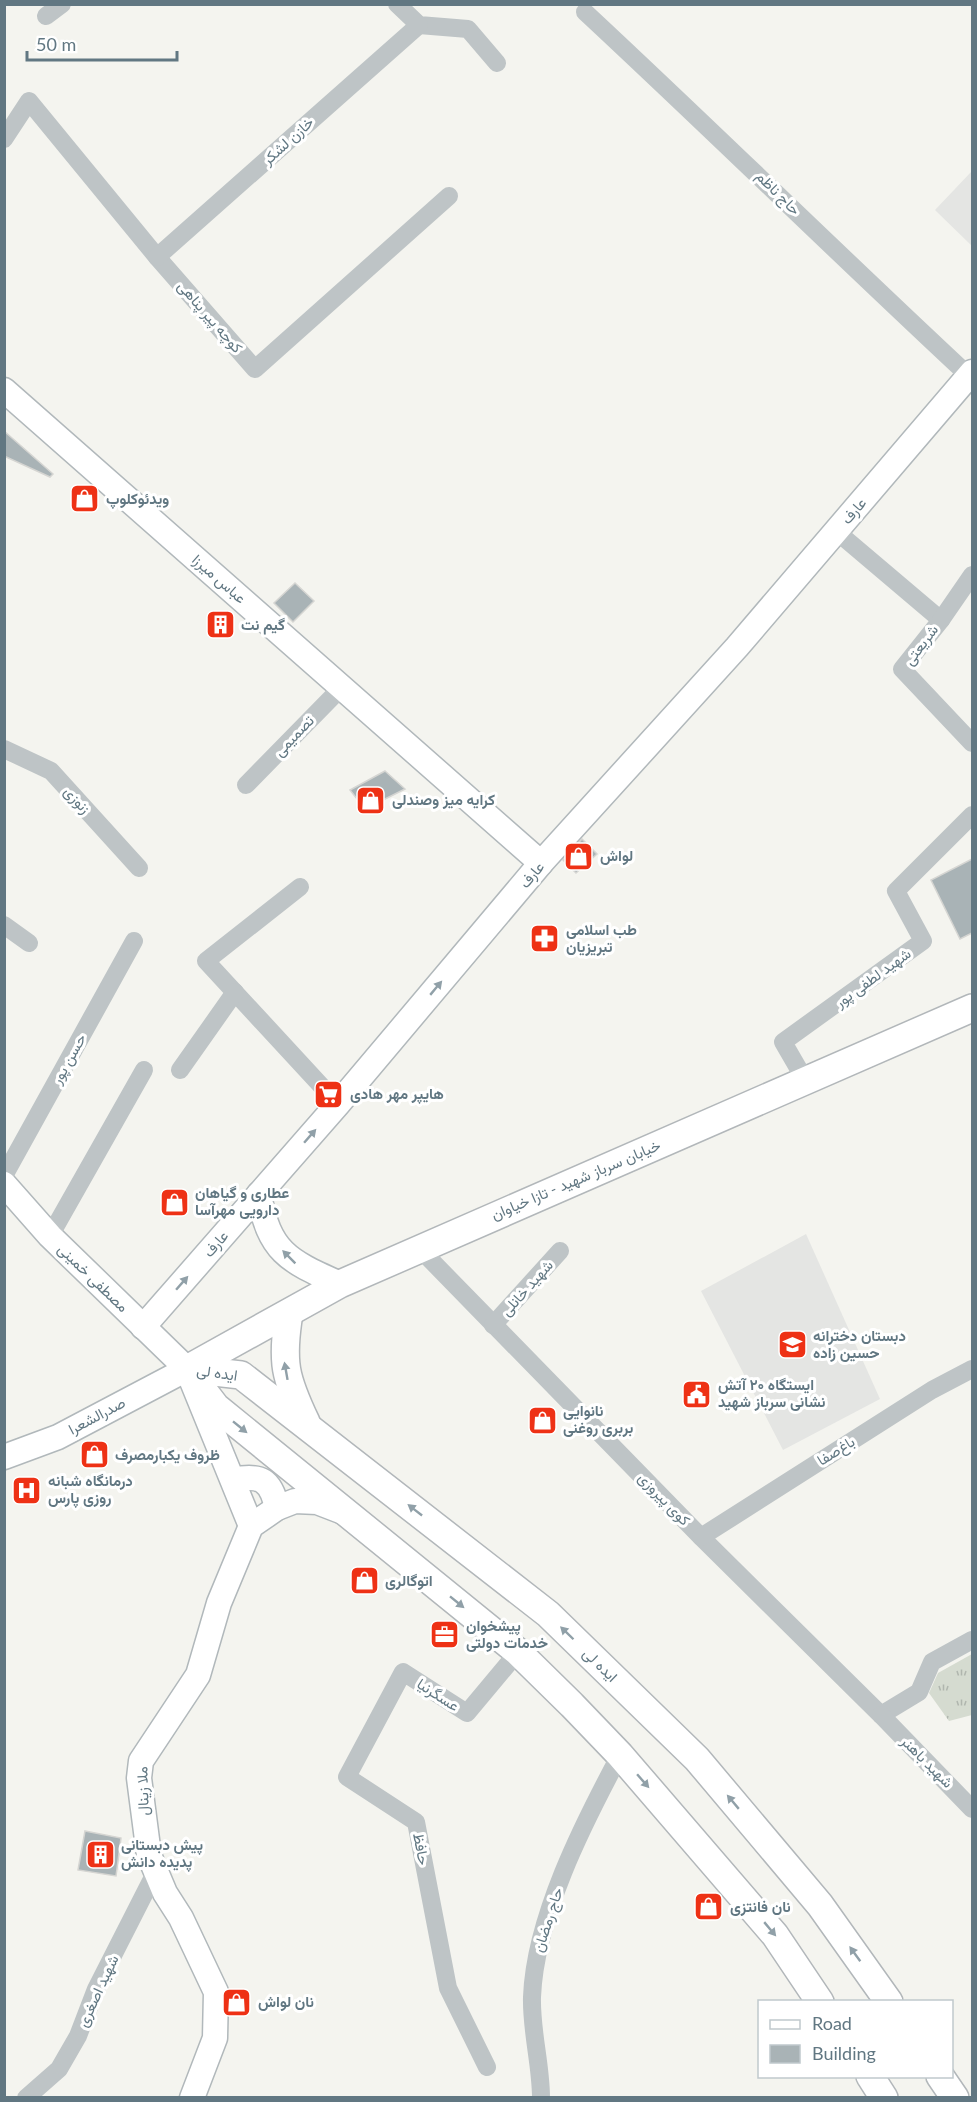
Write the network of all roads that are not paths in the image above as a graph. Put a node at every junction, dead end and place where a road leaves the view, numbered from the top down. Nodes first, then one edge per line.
1 (63, 4) edge
2 (396, 4) edge
3 (585, 12) dead end
4 (46, 16) dead end
5 (419, 24) junction
6 (497, 63) dead end
7 (4, 139) edge
8 (449, 196) dead end
9 (157, 257) junction
10 (971, 374) edge
11 (4, 390) edge
12 (836, 531) junction
13 (972, 575) edge
14 (940, 620) junction
15 (342, 687) junction
16 (972, 743) edge
17 (4, 749) edge
18 (246, 785) dead end
19 (971, 820) edge
20 (542, 863) junction
21 (139, 868) dead end
22 (300, 887) dead end
23 (4, 925) edge
24 (134, 941) dead end
25 (29, 943) dead end
26 (235, 992) junction
27 (972, 1008) edge
28 (144, 1070) dead end
29 (180, 1070) dead end
30 (805, 1080) junction
31 (338, 1104) junction
32 (4, 1176) edge
33 (4, 1184) edge
34 (259, 1194) junction
35 (50, 1236) junction
36 (419, 1248) junction
37 (560, 1251) dead end
38 (340, 1284) junction
39 (289, 1314) junction
40 (493, 1324) junction
41 (143, 1327) junction
42 (187, 1369) junction
43 (972, 1369) edge
44 (308, 1425) junction
45 (4, 1457) edge
46 (233, 1480) junction
47 (277, 1508) junction
48 (352, 1516) junction
49 (251, 1526) junction
50 (701, 1536) junction
51 (972, 1640) edge
52 (518, 1652) junction
53 (403, 1672) joint
54 (881, 1715) junction
55 (620, 1755) junction
56 (972, 1809) edge
57 (155, 1873) junction
58 (819, 2000) edge
59 (888, 2000) edge
60 (487, 2067) dead end
61 (871, 2078) edge
62 (941, 2078) edge
63 (26, 2097) edge
64 (192, 2097) edge
65 (541, 2097) edge
66 (884, 2097) edge
67 (955, 2097) edge

1 - 4 street
2 - 5 street
3 - 10 street, حاج ناظم
5 - 6 street
5 - 9 street, خازن لشکر
7 - 9 street, کوچه پیر پناهی
8 - 9 street, کوچه پیر پناهی
10 - 12 main road, عارف
11 - 15 main road, عباس میرزا
12 - 14 street, شریعتی
12 - 20 main road, عارف
13 - 14 street
14 - 16 street, شریعتی
15 - 18 street, تصمیمی
15 - 20 main road, عباس میرزا
17 - 21 street, زنوزی
19 - 30 street, شهید لطفی پور
31 -> 20 main road, عارف
22 - 26 street
23 - 25 street
24 - 32 street, حسن پور
26 - 29 street
26 - 31 street
27 - 30 main road, خیابان سرباز شهید - تازا خیاوان
28 - 35 street
30 - 36 main road, خیابان سرباز شهید - تازا خیاوان
34 -> 31 main road, عارف
33 - 35 main road, مصطفی خمینی
38 -> 34 main road
41 -> 34 main road, عارف
35 - 41 main road, مصطفی خمینی
36 - 38 main road, خیابان سرباز شهید - تازا خیاوان
36 - 40 street, کوی پیروزی
37 - 40 street, شهید خانلی
38 - 39 main road, خیابان سرباز شهید - تازا خیاوان
39 - 42 main road, خیابان سرباز شهید - تازا خیاوان
44 -> 39 main road
40 - 50 street, کوی پیروزی
41 - 42 main road, مصطفی خمینی
42 - 44 main road, ایده لى
42 - 45 main road, صدرالشعرا
42 - 46 main road
42 -> 48 main road, ایده لى
43 - 50 street, باغ‌صفا
59 -> 44 main road, ایده لى
46 - 47 main road
46 - 49 main road
47 - 48 main road
47 - 49 main road
48 -> 52 main road, ایده لى
49 - 57 main road, ملا زینال
50 - 54 street, کوی پیروزی
51 - 54 street
52 - 53 street, عسگرنیا
52 - 55 main road, ایده لى
53 - 60 street, حافظ
54 - 56 street, شهید باهنر
55 -> 58 main road, ایده لى
55 - 65 street, حاج رمضان
57 - 63 street, شهید اصغری
57 - 64 main road, ملا زینال
61 - 66 main road
62 - 67 main road

